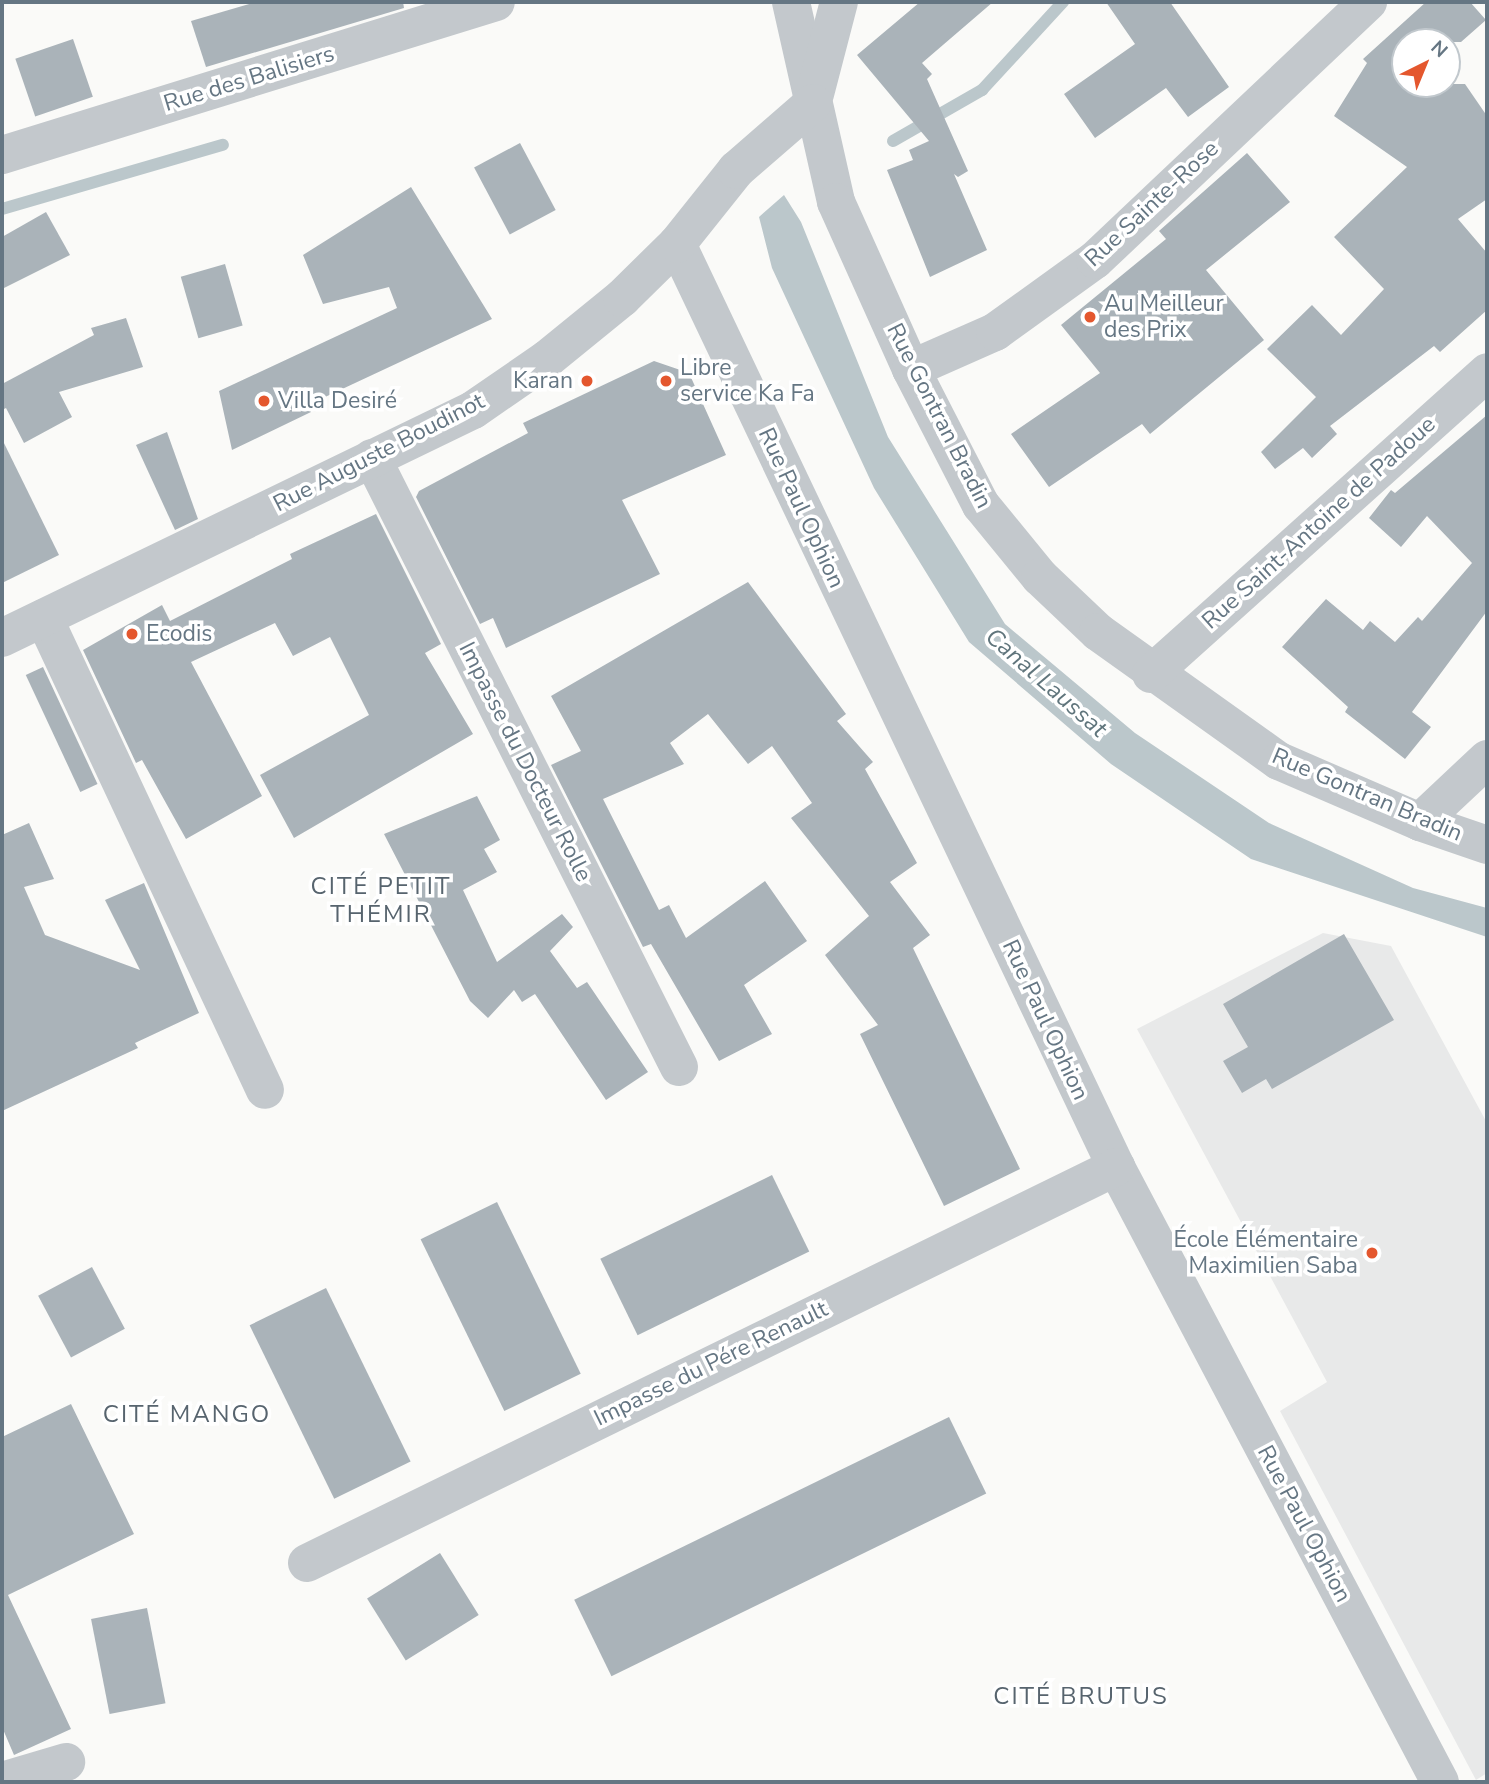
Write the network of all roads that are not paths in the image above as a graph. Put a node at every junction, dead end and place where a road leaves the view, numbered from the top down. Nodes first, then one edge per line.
1 (496, 2) edge
2 (791, 2) edge
3 (839, 2) edge
4 (1367, 2) edge
5 (813, 103) junction
6 (2, 156) edge
7 (677, 243) junction
8 (911, 369) junction
9 (1487, 372) edge
10 (372, 458) junction
11 (44, 618) junction
12 (2, 638) edge
13 (1151, 674) junction
14 (1487, 759) edge
15 (1420, 822) junction
16 (1487, 845) edge
17 (679, 1067) dead end
18 (265, 1090) dead end
19 (1116, 1167) junction
20 (307, 1563) dead end
21 (66, 1762) dead end
22 (2, 1781) edge
23 (1440, 1782) edge

1 - 6 street, Rue des Balisiers
2 - 5 street, Rue Gontran Bradin
3 - 5 street
4 - 8 street, Rue Sainte-Rose
5 - 7 street, Rue Auguste Boudinot
5 - 8 street, Rue Gontran Bradin
7 - 10 street, Rue Auguste Boudinot
7 - 19 street, Rue Paul Ophion
8 - 13 street, Rue Gontran Bradin
9 - 13 street, Rue Saint-Antoine de Padoue
10 - 11 street, Rue Auguste Boudinot
10 - 17 street, Impasse du Docteur Rolle
11 - 12 street, Rue Auguste Boudinot
11 - 18 street
13 - 15 street, Rue Gontran Bradin
14 - 15 street
15 - 16 street, Rue Gontran Bradin
19 - 20 street, Impasse du Pére Renault
19 - 23 street, Rue Paul Ophion
21 - 22 street

